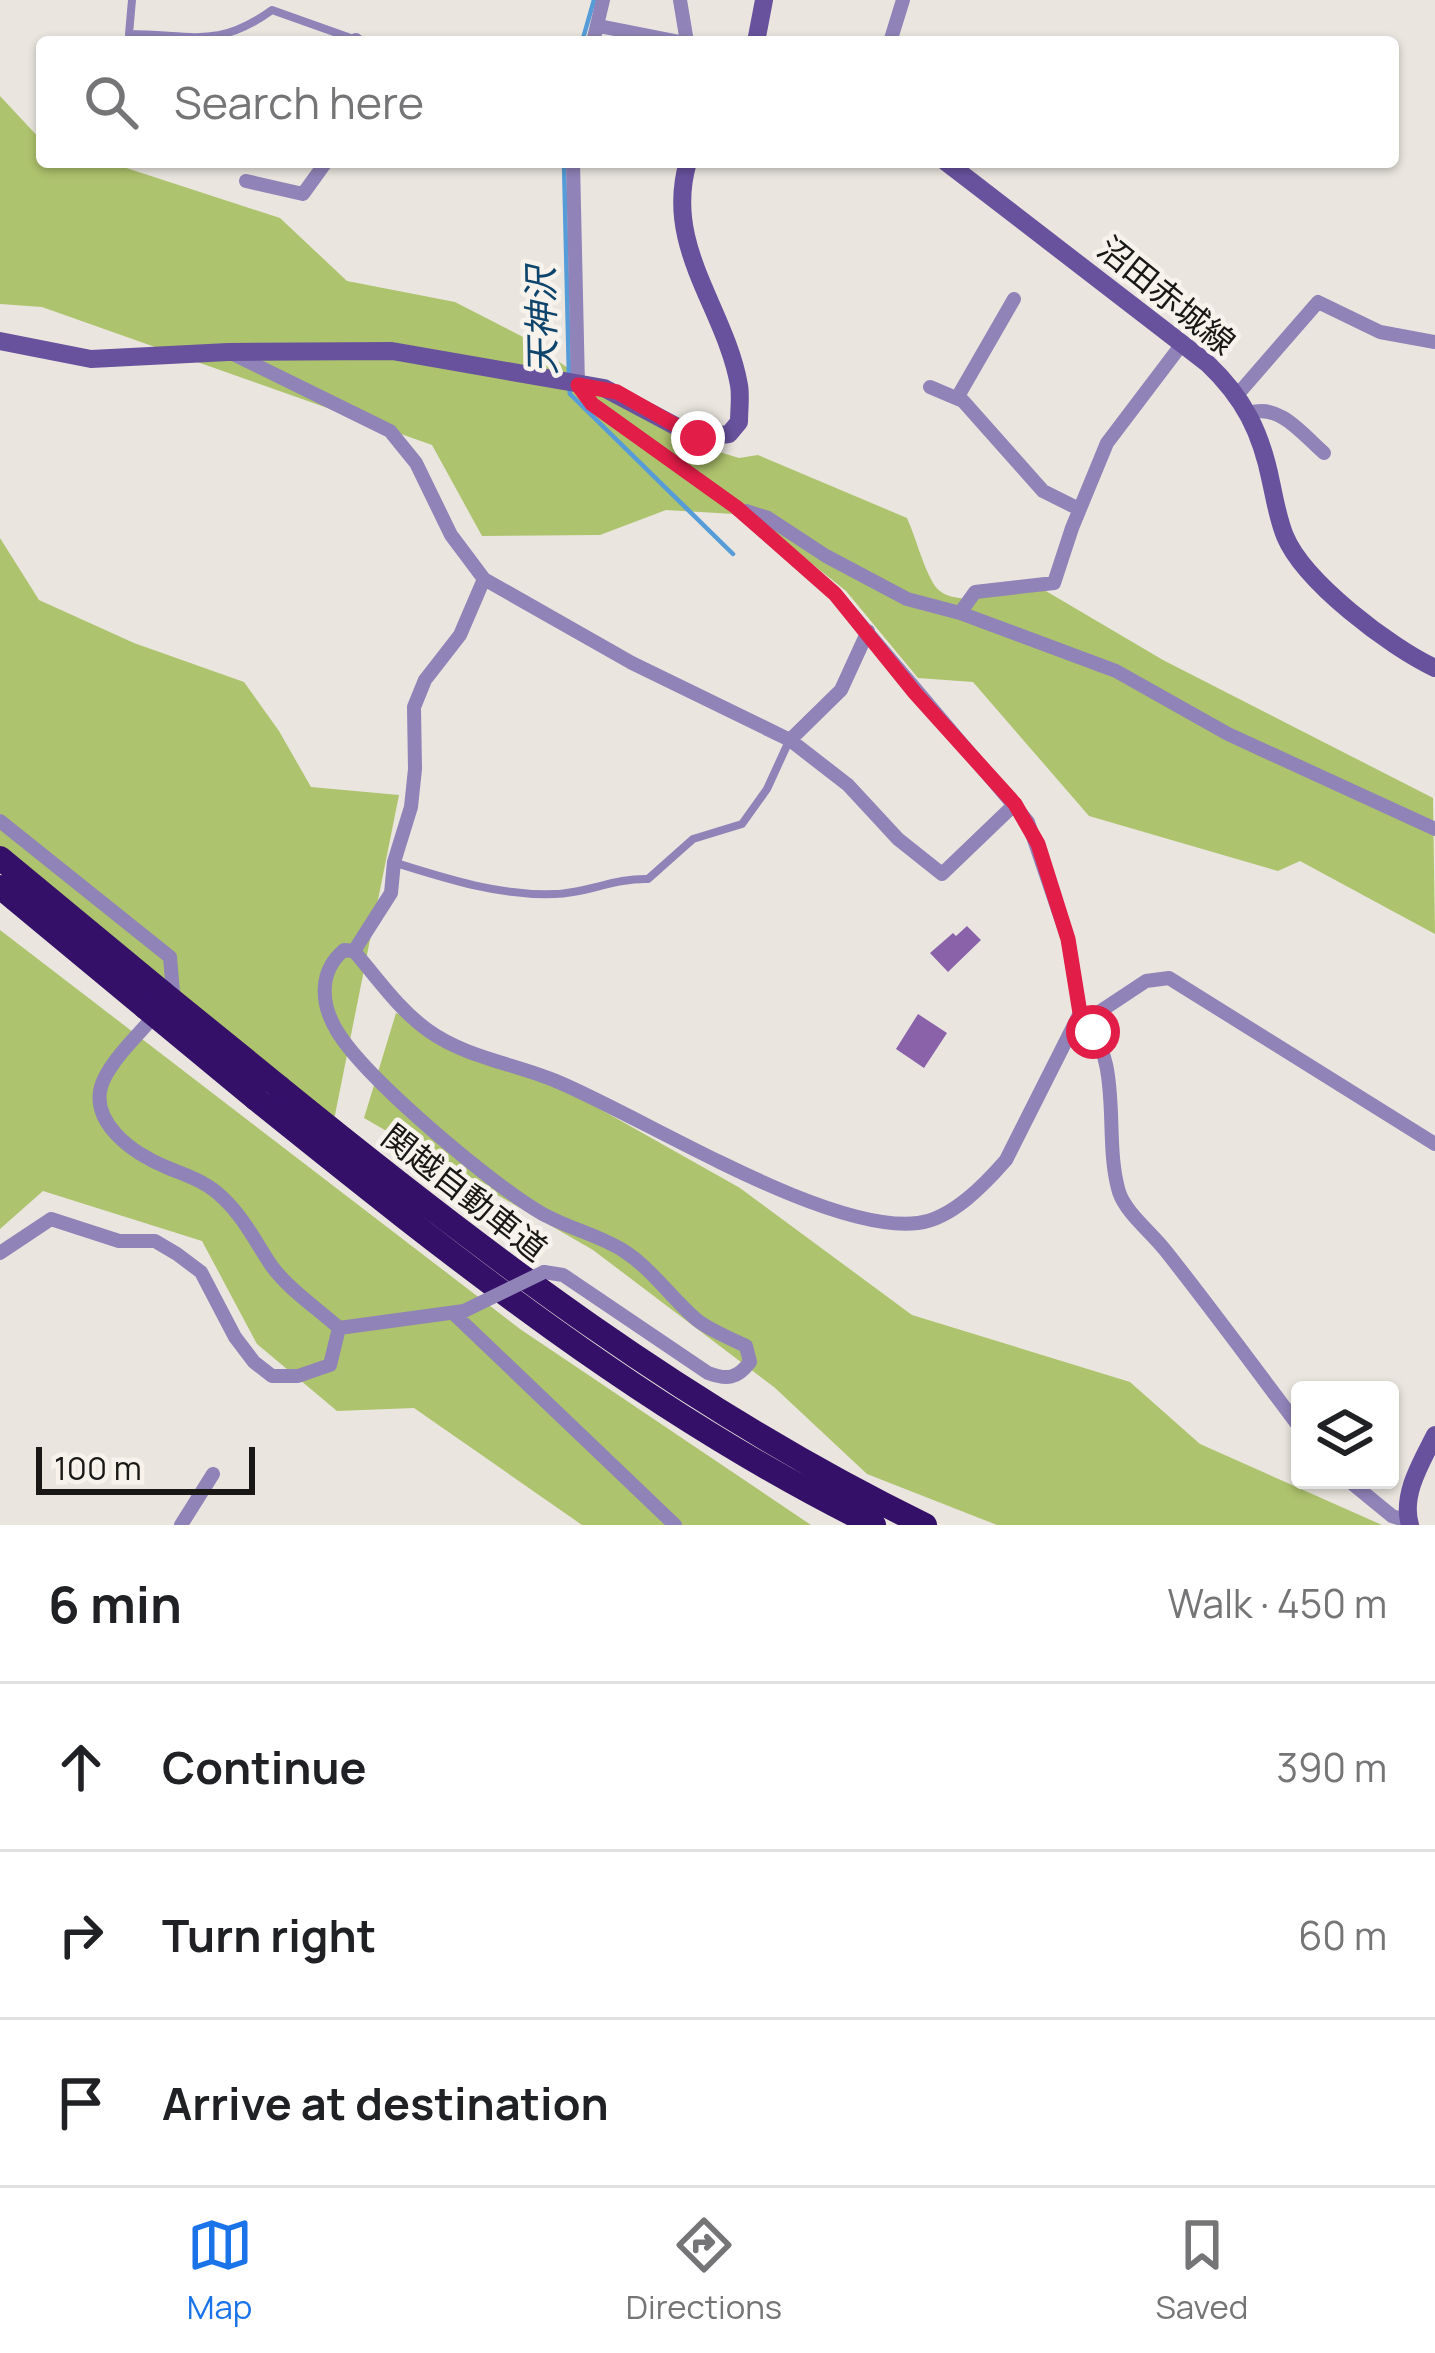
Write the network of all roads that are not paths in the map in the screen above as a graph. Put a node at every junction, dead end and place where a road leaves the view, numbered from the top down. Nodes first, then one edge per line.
1 (131, 0) edge
2 (603, 0) edge
3 (680, 0) edge
4 (764, 0) edge
5 (903, 0) edge
6 (599, 26) junction
7 (191, 36) edge
8 (225, 36) edge
9 (344, 36) edge
10 (595, 36) edge
11 (652, 36) edge
12 (683, 36) edge
13 (757, 36) edge
14 (892, 36) edge
15 (322, 168) edge
16 (573, 168) edge
17 (687, 168) edge
18 (954, 168) edge
19 (246, 181) dead end
20 (1014, 298) dead end
21 (0, 341) edge
22 (1435, 342) edge
23 (1182, 344) junction
24 (228, 352) junction
25 (578, 385) junction
26 (931, 387) dead end
27 (1238, 394) junction
28 (957, 398) junction
29 (1250, 413) junction
30 (1324, 453) dead end
31 (736, 507) junction
32 (1079, 509) junction
33 (484, 579) junction
34 (960, 613) junction
35 (868, 631) junction
36 (1435, 668) edge
37 (790, 740) junction
38 (1015, 804) junction
39 (0, 821) edge
40 (1435, 829) edge
41 (0, 858) edge
42 (394, 862) junction
43 (0, 886) edge
44 (354, 951) junction
45 (154, 1000) junction
46 (1084, 1016) junction
47 (267, 1093) junction
48 (1435, 1144) edge
49 (0, 1253) edge
50 (458, 1312) junction
51 (339, 1328) junction
52 (1291, 1415) edge
53 (1435, 1435) edge
54 (213, 1474) dead end
55 (1359, 1489) edge
56 (1409, 1523) edge
57 (181, 1525) edge
58 (675, 1525) edge
59 (874, 1525) edge
60 (925, 1525) edge

1 - 7 lane
2 - 6 street
3 - 12 street
4 - 13 street
5 - 14 street
6 - 10 street
6 - 11 street
8 - 9 lane
15 - 19 street
16 - 25 street
17 - 25 street
18 - 23 street, 沼田赤城線
20 - 28 street
21 - 24 street
22 - 27 street
23 - 27 street, 沼田赤城線
23 - 32 street
24 - 25 street
24 - 33 street
25 - 31 street
26 - 28 street
27 - 29 street, 沼田赤城線
28 - 32 street
29 - 30 street
29 - 36 street, 沼田赤城線
31 - 34 street
31 - 35 street
32 - 34 street
33 - 37 street
33 - 42 street
34 - 40 street
35 - 37 street
35 - 38 street
37 - 38 street
37 - 42 lane
38 - 46 street
39 - 51 street
41 - 45 highway, 関越自動車道
42 - 44 street
43 - 45 highway, 関越自動車道
44 - 46 street
44 - 50 street, bridge
45 - 47 highway, 関越自動車道, bridge
46 - 48 street
46 - 52 street
47 - 59 highway, 関越自動車道
47 - 60 highway, 関越自動車道
49 - 51 street
50 - 51 street
50 - 58 street
53 - 56 street
54 - 57 street
55 - 56 street

